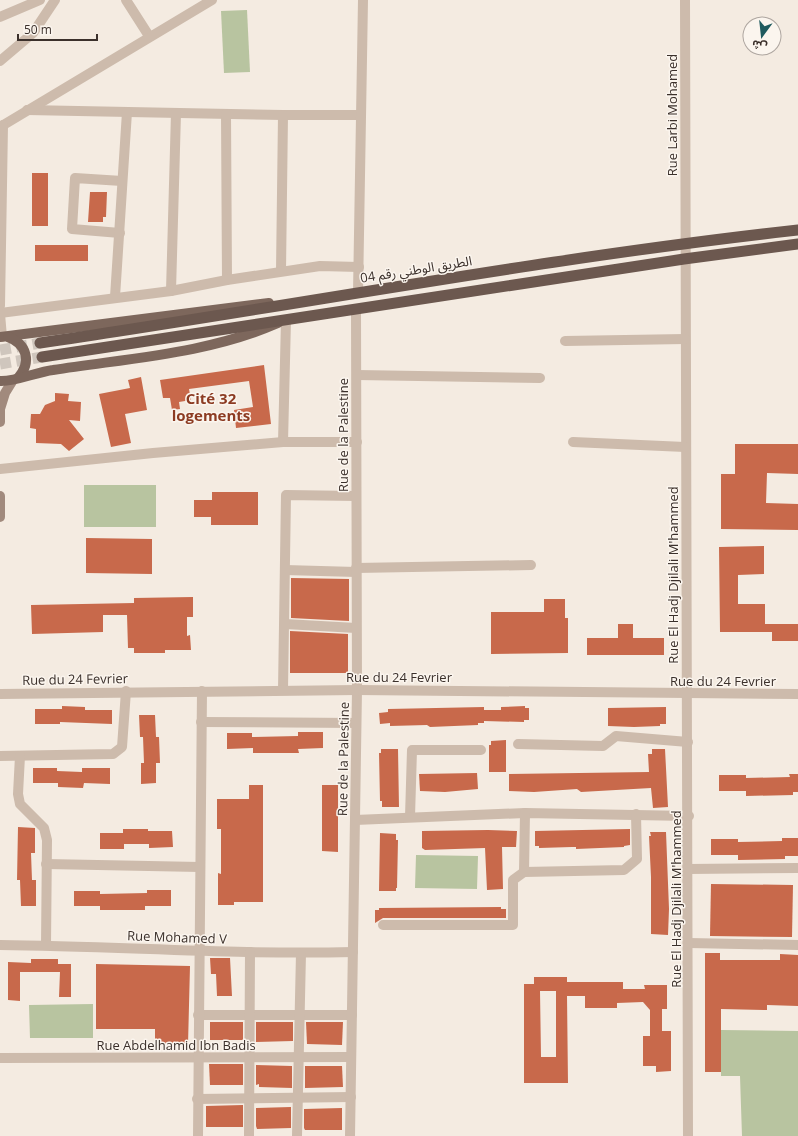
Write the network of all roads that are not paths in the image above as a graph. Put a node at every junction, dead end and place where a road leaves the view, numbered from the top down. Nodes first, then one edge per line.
1 (40, 0) edge
2 (55, 0) edge
3 (126, 0) edge
4 (212, 0) edge
5 (363, 0) edge
6 (685, 0) edge
7 (0, 17) edge
8 (149, 36) junction
9 (0, 61) edge
10 (27, 110) junction
11 (127, 112) junction
12 (176, 113) junction
13 (226, 114) junction
14 (283, 115) junction
15 (360, 115) junction
16 (2, 126) edge
17 (122, 181) junction
18 (798, 230) edge
19 (684, 231) joint
20 (120, 233) junction
21 (684, 243) junction
22 (798, 244) edge
23 (684, 259) junction
24 (359, 267) junction
25 (281, 272) junction
26 (228, 280) junction
27 (171, 291) junction
28 (358, 293) junction
29 (115, 297) junction
30 (305, 301) junction
31 (0, 306) edge
32 (356, 310) junction
33 (0, 313) edge
34 (286, 320) junction
35 (3, 337) edge
36 (685, 338) junction
37 (565, 341) dead end
38 (40, 343) tunnel mouth
39 (42, 357) tunnel mouth
40 (357, 375) junction
41 (540, 378) dead end
42 (16, 379) junction
43 (0, 381) edge
44 (0, 408) edge
45 (0, 422) edge
46 (283, 442) junction
47 (357, 442) junction
48 (573, 442) dead end
49 (685, 447) junction
50 (0, 469) edge
51 (0, 496) edge
52 (356, 496) junction
53 (0, 518) edge
54 (532, 565) dead end
55 (285, 570) junction
56 (356, 570) junction
57 (285, 624) junction
58 (356, 628) junction
59 (283, 690) junction
60 (357, 690) junction
61 (126, 691) junction
62 (202, 691) junction
63 (0, 694) edge
64 (686, 694) junction
65 (798, 694) edge
66 (201, 722) junction
67 (356, 723) junction
68 (688, 742) junction
69 (518, 744) dead end
70 (481, 750) dead end
71 (0, 756) edge
72 (20, 756) junction
73 (524, 813) junction
74 (636, 814) junction
75 (689, 816) junction
76 (410, 817) junction
77 (355, 820) junction
78 (46, 864) junction
79 (200, 867) junction
80 (798, 868) edge
81 (688, 869) junction
82 (524, 872) junction
83 (383, 925) dead end
84 (689, 943) junction
85 (0, 945) edge
86 (46, 945) junction
87 (798, 945) edge
88 (199, 952) junction
89 (250, 952) junction
90 (353, 952) junction
91 (301, 953) junction
92 (251, 1014) junction
93 (300, 1014) junction
94 (198, 1015) junction
95 (352, 1015) junction
96 (299, 1057) junction
97 (351, 1057) junction
98 (0, 1058) edge
99 (197, 1058) junction
100 (250, 1058) junction
101 (250, 1098) junction
102 (298, 1098) junction
103 (351, 1098) junction
104 (197, 1099) junction
105 (198, 1136) edge
106 (249, 1136) edge
107 (297, 1136) edge
108 (350, 1136) edge
109 (688, 1136) edge

1 - 7 street
2 - 9 street
3 - 8 street
4 - 8 street
5 - 15 street
6 - 19 street, Rue Larbi Mohamed
8 - 10 street
10 - 11 street
10 - 16 street
11 - 12 street
11 - 17 street
12 - 13 street
12 - 27 street
13 - 14 street
13 - 26 street
14 - 15 street
14 - 25 street
15 - 24 street
16 - 31 street
17 - 20 street
17 - 20 street
18 - 21 highway, الطريق الوطني رقم 04
19 - 21 street, Rue El Hadj Djilali M'hammed
20 - 29 street
21 - 23 street, Rue El Hadj Djilali M'hammed
21 - 28 highway, الطريق الوطني رقم 04
22 - 23 highway
23 - 32 highway
23 - 36 street, Rue El Hadj Djilali M'hammed
24 - 25 street
24 - 28 street
25 - 26 street
26 - 27 street
27 - 29 street
28 - 30 highway, الطريق الوطني رقم 04
29 - 33 street
30 - 35 main road
30 - 38 highway, الطريق الوطني رقم 04
32 - 34 highway
32 - 40 street, Rue de la Palestine
33 - 35 street
34 - 39 highway
34 - 42 main road
34 - 46 street
35 - 42 main road
36 - 37 street
36 - 49 street, Rue El Hadj Djilali M'hammed
40 - 41 street
40 - 47 street, Rue de la Palestine
42 - 43 main road
42 - 44 main road
44 - 45 main road
46 - 47 street
46 - 50 street
47 - 52 street, Rue de la Palestine
48 - 49 street
49 - 64 street, Rue El Hadj Djilali M'hammed
51 - 53 main road
52 - 55 street
52 - 56 street, Rue de la Palestine
54 - 56 street
55 - 56 street
55 - 57 street
56 - 58 street, Rue de la Palestine
57 - 58 street
57 - 59 street
58 - 60 street, Rue de la Palestine
59 - 60 street, Rue du 24 Fevrier
59 - 62 street, Rue du 24 Fevrier
60 - 64 street, Rue du 24 Fevrier
60 - 67 street, Rue de la Palestine
61 - 62 street, Rue du 24 Fevrier
61 - 63 street, Rue du 24 Fevrier
61 - 72 street
62 - 66 street
64 - 65 street, Rue du 24 Fevrier
64 - 68 street, Rue El Hadj Djilali M'hammed
66 - 67 street
66 - 79 street
67 - 77 street, Rue de la Palestine
68 - 69 street
68 - 75 street, Rue El Hadj Djilali M'hammed
70 - 76 street
71 - 72 street
72 - 78 street
73 - 74 street
73 - 76 street
73 - 82 street
74 - 75 street
74 - 82 street
75 - 81 street, Rue El Hadj Djilali M'hammed
76 - 77 street
77 - 90 street, Rue de la Palestine
78 - 79 street
78 - 86 street
79 - 88 street
80 - 81 street
81 - 84 street, Rue El Hadj Djilali M'hammed
82 - 83 street
84 - 87 street
84 - 109 street, Rue El Hadj Djilali M'hammed
85 - 86 street, Rue Mohamed V
86 - 88 street, Rue Mohamed V
88 - 89 street, Rue Mohamed V
88 - 94 street
89 - 91 street, Rue Mohamed V
89 - 92 street
90 - 91 street, Rue Mohamed V
90 - 95 street, Rue de la Palestine
91 - 93 street
92 - 93 street
92 - 94 street
92 - 100 street
93 - 95 street
93 - 96 street
94 - 99 street
95 - 97 street, Rue de la Palestine
96 - 97 street, Rue Abdelhamid Ibn Badis
96 - 100 street, Rue Abdelhamid Ibn Badis
96 - 102 street
97 - 103 street, Rue de la Palestine
98 - 99 street, Rue Abdelhamid Ibn Badis
99 - 100 street, Rue Abdelhamid Ibn Badis
99 - 104 street
100 - 101 street
101 - 102 street
101 - 104 street
101 - 106 street
102 - 103 street
102 - 107 street
103 - 108 street, Rue de la Palestine
104 - 105 street

